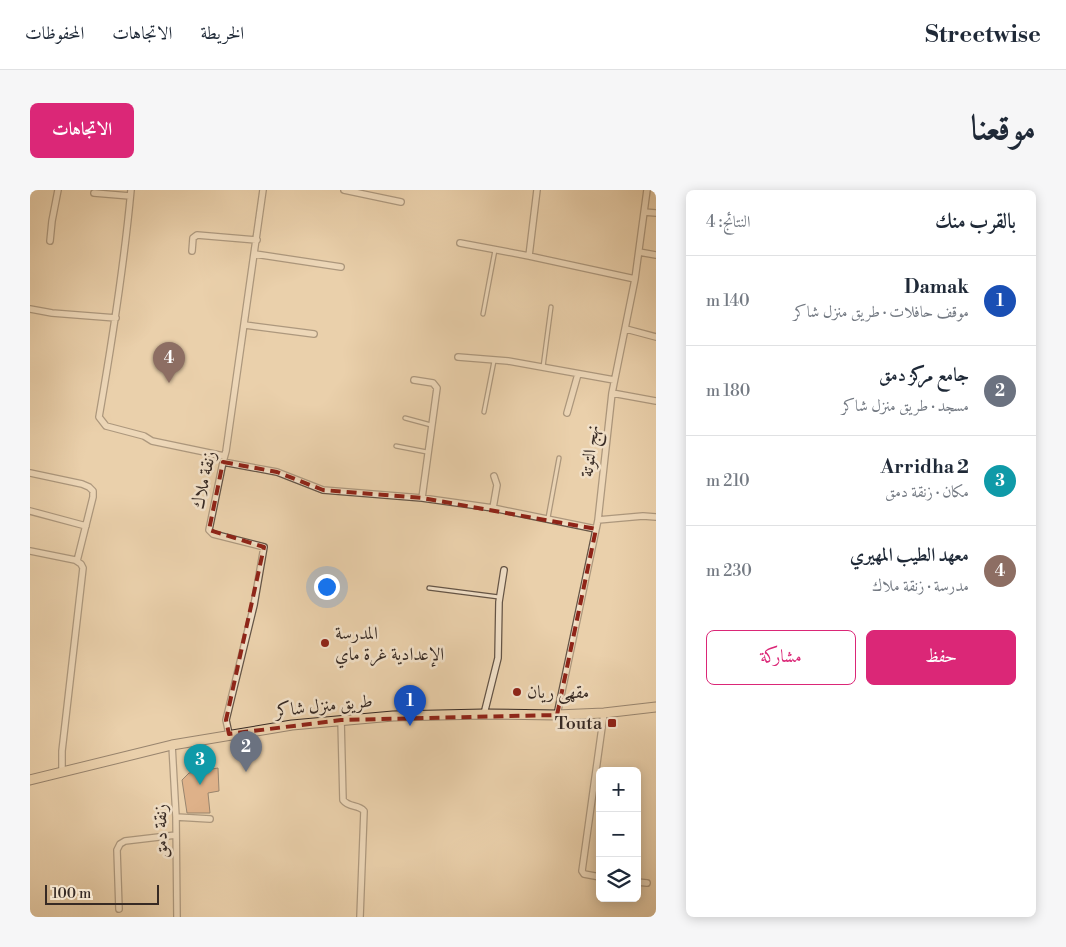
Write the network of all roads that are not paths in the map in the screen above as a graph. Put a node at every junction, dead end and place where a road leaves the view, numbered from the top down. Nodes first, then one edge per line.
1 (58, 190) edge
2 (263, 190) edge
3 (344, 190) edge
4 (537, 190) edge
5 (647, 190) edge
6 (369, 192) edge
7 (94, 193) dead end
8 (131, 193) edge
9 (401, 202) dead end
10 (644, 212) junction
11 (656, 213) edge
12 (50, 240) dead end
13 (257, 240) junction
14 (460, 243) dead end
15 (495, 250) junction
16 (192, 251) dead end
17 (639, 252) junction
18 (255, 254) junction
19 (656, 255) edge
20 (528, 256) junction
21 (341, 267) dead end
22 (635, 279) junction
23 (551, 307) dead end
24 (30, 309) edge
25 (483, 314) dead end
26 (116, 318) junction
27 (245, 325) junction
28 (626, 329) junction
29 (314, 334) dead end
30 (656, 337) edge
31 (458, 357) dead end
32 (494, 360) junction
33 (543, 367) junction
34 (578, 374) junction
35 (414, 380) dead end
36 (614, 380) junction
37 (612, 393) junction
38 (656, 401) edge
39 (484, 412) dead end
40 (567, 413) dead end
41 (405, 418) dead end
42 (431, 426) junction
43 (396, 446) dead end
44 (427, 452) junction
45 (559, 458) dead end
46 (223, 459) junction
47 (30, 472) edge
48 (494, 476) dead end
49 (422, 498) junction
50 (493, 508) junction
51 (30, 511) edge
52 (656, 517) edge
53 (548, 519) junction
54 (598, 520) junction
55 (86, 526) junction
56 (596, 529) junction
57 (30, 551) edge
58 (77, 561) junction
59 (504, 570) dead end
60 (429, 588) dead end
61 (499, 597) junction
62 (656, 707) edge
63 (604, 713) junction
64 (484, 714) junction
65 (557, 715) junction
66 (341, 720) junction
67 (229, 734) junction
68 (172, 745) junction
69 (62, 772) junction
70 (30, 780) edge
71 (176, 817) junction
72 (210, 819) dead end
73 (176, 835) junction
74 (596, 876) edge
75 (641, 882) edge
76 (647, 883) dead end
77 (119, 909) dead end
78 (177, 917) edge
79 (360, 917) edge

1 - 12 street
2 - 13 street, زنقة ملاك
3 - 6 street
4 - 20 street
5 - 10 street, نهج التوتة
6 - 9 street
7 - 8 street
8 - 26 street
10 - 11 street
10 - 17 street, نهج التوتة
13 - 16 street
13 - 18 street, زنقة ملاك
14 - 15 street
15 - 20 street
15 - 25 lane
17 - 19 street
17 - 22 street, نهج التوتة
18 - 21 street
18 - 27 street, زنقة ملاك
20 - 22 street
22 - 28 street, نهج التوتة
23 - 33 lane
24 - 26 street
26 - 46 street
27 - 29 street
27 - 46 street, زنقة ملاك
28 - 30 street
28 - 36 street, نهج التوتة
31 - 32 street
32 - 33 street
32 - 39 lane
33 - 34 street
34 - 36 street
34 - 40 street
35 - 42 street
36 - 37 street, نهج التوتة
37 - 38 street
37 - 54 street, نهج التوتة
41 - 42 lane
42 - 44 street
43 - 44 lane
44 - 49 street
45 - 53 lane
46 - 49 street
46 - 67 street, زنقة ملاك
47 - 55 street
48 - 50 street
49 - 50 street
50 - 53 street
51 - 55 street
52 - 54 street
53 - 56 street
54 - 56 street, نهج التوتة
55 - 58 street
56 - 65 street, نهج التوتة
57 - 58 street
58 - 69 street
59 - 61 street
60 - 61 lane
61 - 64 street
62 - 63 main road, طريق منزل شاكر
63 - 65 main road, طريق منزل شاكر
63 - 74 street
64 - 65 main road, طريق منزل شاكر
64 - 66 main road, طريق منزل شاكر
66 - 67 main road, طريق منزل شاكر
66 - 79 street
67 - 68 main road, طريق منزل شاكر
68 - 69 main road, طريق منزل شاكر
68 - 71 street, زنقة دمق
69 - 70 main road, طريق منزل شاكر
71 - 72 street
71 - 73 street, زنقة دمق
73 - 77 street
73 - 78 street, زنقة دمق
75 - 76 street

